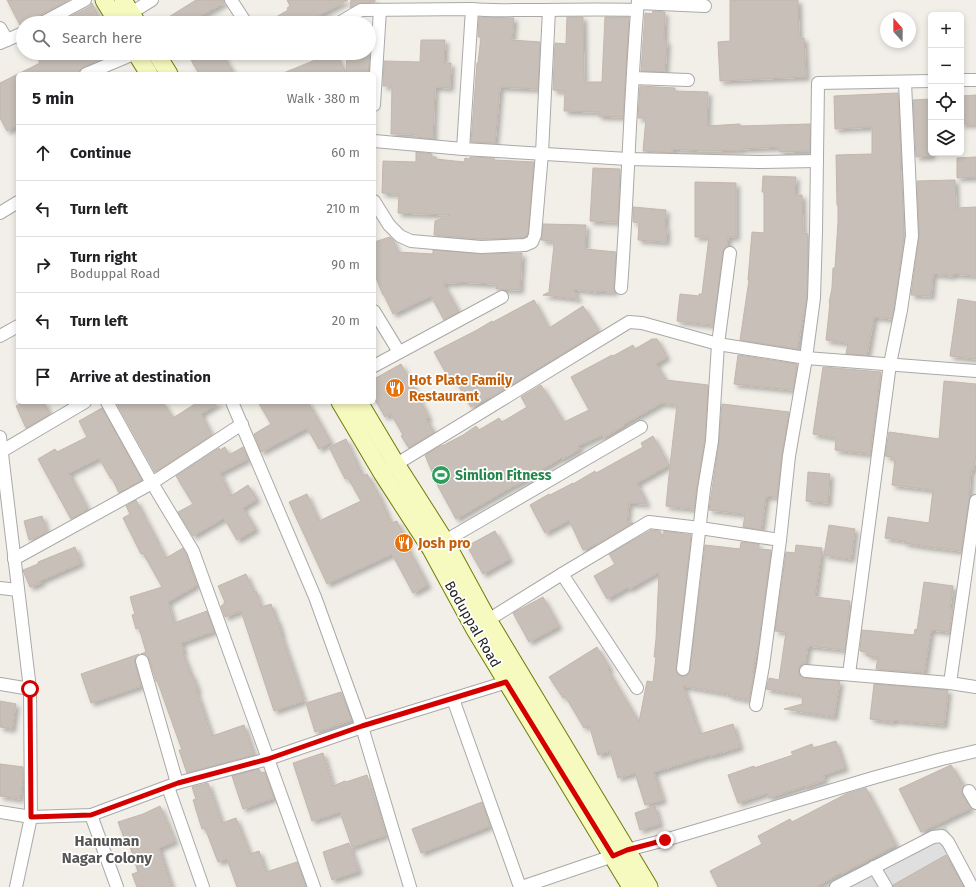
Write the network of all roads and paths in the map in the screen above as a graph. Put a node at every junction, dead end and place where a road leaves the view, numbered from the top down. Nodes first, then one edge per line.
1 (85, 0) edge
2 (104, 0) edge
3 (152, 0) edge
4 (231, 0) edge
5 (638, 4) edge
6 (705, 6) dead end
7 (472, 9) junction
8 (380, 10) junction
9 (549, 10) junction
10 (127, 15) edge
11 (55, 16) edge
12 (241, 16) edge
13 (351, 16) edge
14 (0, 28) edge
15 (16, 36) edge
16 (4, 41) edge
17 (119, 60) edge
18 (140, 60) edge
19 (160, 60) edge
20 (91, 72) edge
21 (148, 72) edge
22 (167, 72) edge
23 (376, 73) edge
24 (633, 78) junction
25 (688, 80) dead end
26 (964, 80) edge
27 (976, 80) edge
28 (928, 81) edge
29 (905, 82) junction
30 (376, 141) edge
31 (463, 149) junction
32 (542, 153) junction
33 (628, 159) junction
34 (817, 161) junction
35 (16, 203) edge
36 (376, 204) edge
37 (0, 213) edge
38 (730, 253) dead end
39 (621, 288) dead end
40 (502, 297) dead end
41 (376, 314) edge
42 (16, 327) edge
43 (0, 336) edge
44 (718, 344) junction
45 (399, 352) junction
46 (806, 358) junction
47 (890, 364) junction
48 (376, 365) edge
49 (976, 371) edge
50 (82, 404) edge
51 (108, 404) edge
52 (233, 404) edge
53 (341, 404) edge
54 (360, 404) edge
55 (242, 424) junction
56 (641, 427) dead end
57 (0, 436) edge
58 (2, 451) junction
59 (389, 468) junction
60 (152, 484) junction
61 (3, 485) edge
62 (976, 501) edge
63 (700, 528) junction
64 (780, 540) junction
65 (445, 541) junction
66 (14, 559) junction
67 (562, 574) junction
68 (0, 588) edge
69 (18, 590) junction
70 (488, 620) junction
71 (142, 661) dead end
72 (682, 670) dead end
73 (806, 670) dead end
74 (849, 674) junction
75 (506, 682) junction
76 (0, 684) edge
77 (950, 684) junction
78 (976, 687) edge
79 (637, 688) dead end
80 (30, 689) junction
81 (453, 699) junction
82 (756, 705) dead end
83 (362, 726) junction
84 (976, 751) edge
85 (268, 759) junction
86 (173, 785) junction
87 (969, 791) dead end
88 (976, 803) edge
89 (0, 812) edge
90 (91, 815) junction
91 (31, 817) junction
92 (620, 853) junction
93 (874, 866) junction
94 (16, 887) edge
95 (117, 887) edge
96 (203, 887) edge
97 (314, 887) edge
98 (410, 887) edge
99 (521, 887) edge
100 (631, 887) edge
101 (650, 887) edge
102 (836, 887) edge
103 (886, 887) edge
104 (972, 887) edge

1 - 11 street
2 - 10 street
3 - 10 street
4 - 12 street
5 - 6 street
5 - 9 street
5 - 24 street
7 - 8 street
7 - 9 street
7 - 31 street
8 - 13 street
8 - 23 street
9 - 32 street
14 - 16 street
15 - 16 street
17 - 20 street
18 - 21 street
19 - 22 street
24 - 25 street
24 - 33 street
26 - 27 street
28 - 29 street
29 - 34 street
29 - 47 street
30 - 31 street
31 - 32 street
32 - 33 street
32 - 36 street
33 - 34 street
33 - 39 street
34 - 46 street
35 - 37 street
38 - 44 street
40 - 45 street
41 - 45 street
42 - 43 street
44 - 46 street
44 - 59 street
44 - 63 street
45 - 48 street
46 - 47 street
46 - 64 street
47 - 49 street
47 - 74 street
50 - 58 street
51 - 60 street
52 - 55 street
53 - 59 street, Boduppal Road
54 - 59 street, Boduppal Road
55 - 60 street
55 - 83 street
56 - 65 street
57 - 58 street
58 - 61 street
59 - 65 street, Boduppal Road
59 - 75 street, Boduppal Road
60 - 66 street
60 - 85 street
61 - 66 street
62 - 77 street
63 - 64 street
63 - 67 street
63 - 72 street
64 - 82 street
65 - 70 street, Boduppal Road
66 - 69 street
67 - 70 street
67 - 79 street
68 - 69 street
69 - 80 street
70 - 92 street, Boduppal Road
71 - 86 street
73 - 74 street
74 - 77 street
75 - 81 street
75 - 92 street, Boduppal Road
76 - 80 street
77 - 78 street
80 - 91 street
81 - 83 street
81 - 99 street
83 - 85 street
83 - 98 street
84 - 92 street
85 - 86 street
85 - 97 street
86 - 90 street
86 - 96 street
87 - 88 street
89 - 91 street
90 - 91 street
90 - 95 street
91 - 94 street
92 - 99 street
92 - 100 street, Boduppal Road
92 - 101 street, Boduppal Road
93 - 102 street
93 - 103 street
93 - 104 street

